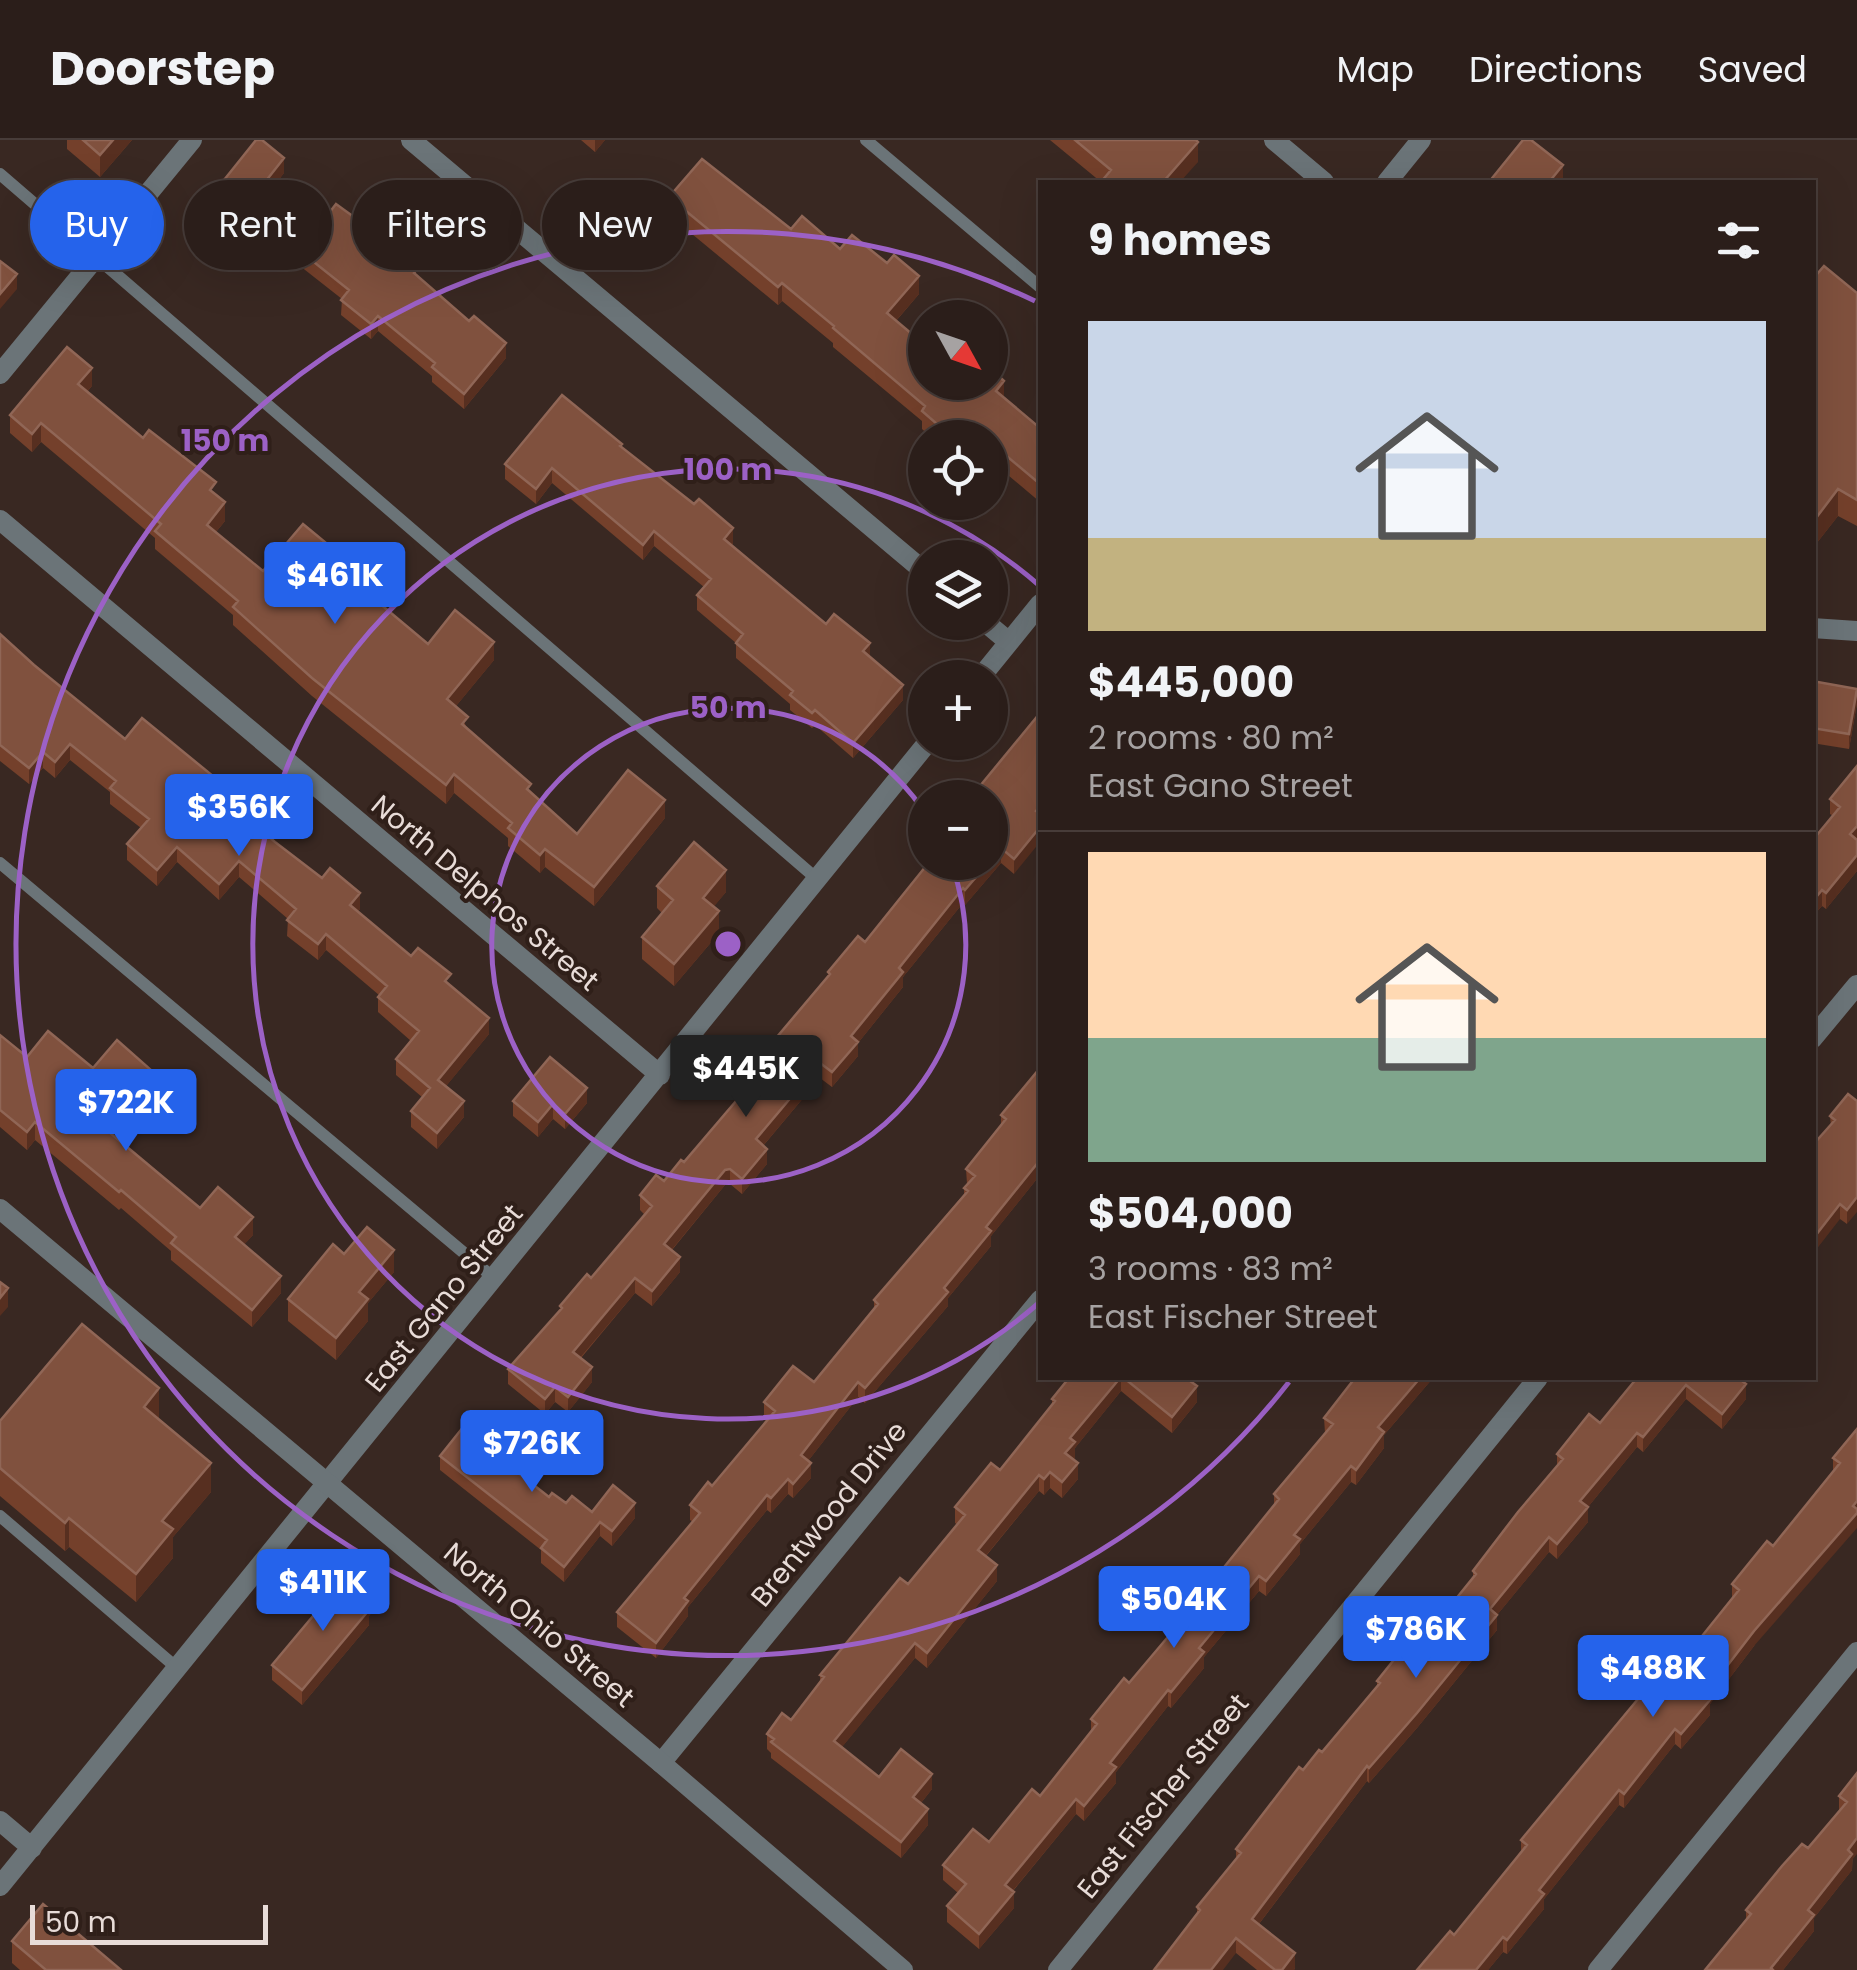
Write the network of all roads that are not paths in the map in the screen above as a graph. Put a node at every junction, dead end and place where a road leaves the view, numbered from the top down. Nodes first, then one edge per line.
1 (192, 140) edge
2 (411, 140) edge
3 (866, 140) edge
4 (1274, 140) edge
5 (1422, 140) edge
6 (0, 174) edge
7 (159, 180) edge
8 (1322, 180) edge
9 (1389, 180) edge
10 (30, 200) edge
11 (86, 270) edge
12 (110, 270) edge
13 (1038, 285) edge
14 (0, 374) edge
15 (0, 520) edge
16 (908, 558) edge
17 (1038, 606) edge
18 (1816, 628) edge
19 (1857, 630) edge
20 (1007, 640) edge
21 (1009, 642) junction
22 (994, 660) edge
23 (914, 760) edge
24 (0, 863) edge
25 (818, 880) junction
26 (1857, 984) edge
27 (1816, 1035) edge
28 (660, 1076) junction
29 (0, 1209) edge
30 (495, 1279) junction
31 (1038, 1302) edge
32 (1536, 1380) edge
33 (326, 1484) junction
34 (0, 1516) edge
35 (1857, 1652) edge
36 (177, 1668) junction
37 (662, 1763) junction
38 (0, 1821) edge
39 (32, 1848) junction
40 (0, 1886) edge
41 (903, 1970) edge
42 (1058, 1970) edge
43 (1598, 1970) edge

1 - 7 street
2 - 16 street
3 - 13 lane
4 - 8 street
5 - 9 street
6 - 10 lane
11 - 14 street
12 - 25 lane
15 - 28 street, North Delphos Street
17 - 21 street
18 - 19 street
20 - 21 street
21 - 22 street
23 - 25 street, East Gano Street
24 - 30 lane
25 - 28 street, East Gano Street
26 - 27 street
28 - 30 street, East Gano Street
29 - 33 street, North Ohio Street
30 - 33 street, East Gano Street
31 - 37 street, Brentwood Drive
32 - 42 street, East Fischer Street
33 - 36 street, East Gano Street
33 - 37 street, North Ohio Street
34 - 36 lane
35 - 43 street
36 - 39 street, East Gano Street
37 - 41 street, North Ohio Street
38 - 39 street
39 - 40 street, East Gano Street

